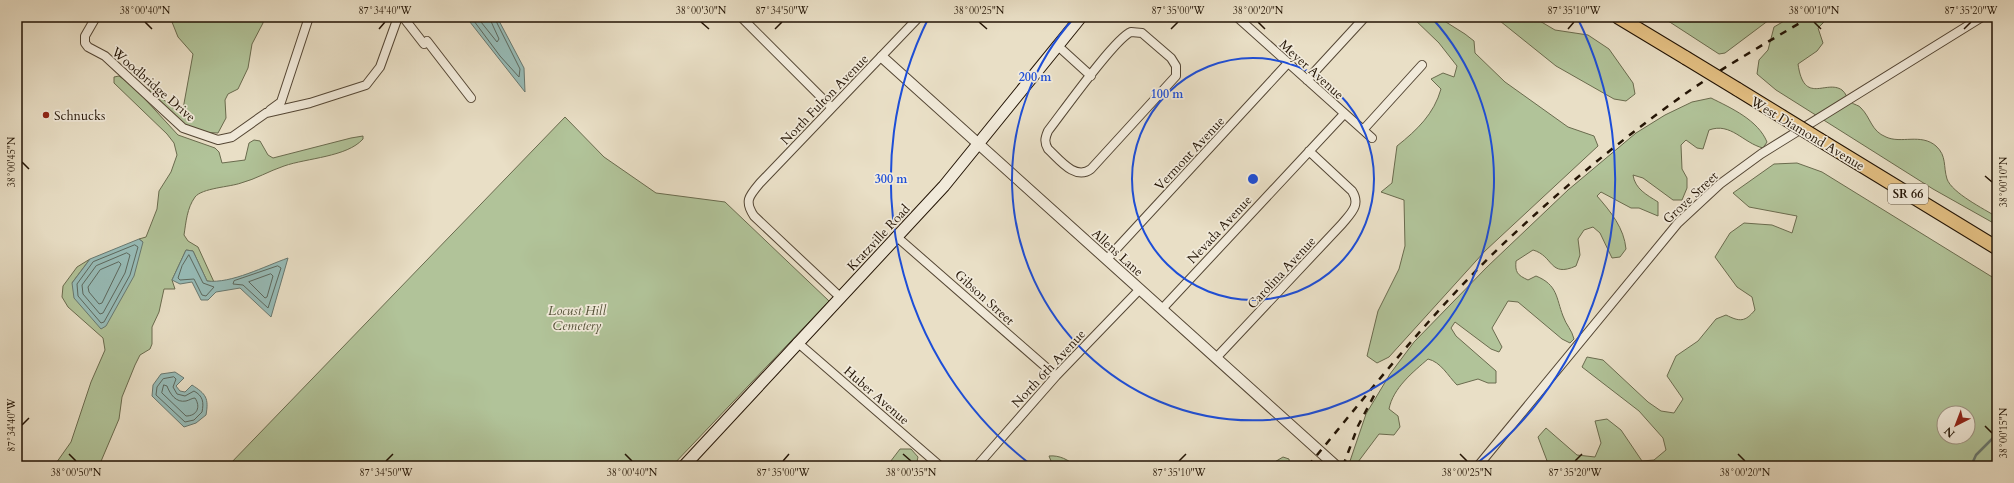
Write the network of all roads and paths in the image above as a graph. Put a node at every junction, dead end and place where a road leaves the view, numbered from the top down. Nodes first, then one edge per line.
1 (96, 17) edge
2 (309, 17) edge
3 (398, 17) edge
4 (402, 17) edge
5 (741, 17) edge
6 (919, 17) edge
7 (1081, 17) edge
8 (1237, 17) edge
9 (1365, 17) edge
10 (1618, 17) edge
11 (1982, 17) edge
12 (1058, 46) junction
13 (882, 57) junction
14 (1288, 63) junction
15 (1422, 65) dead end
16 (1091, 76) junction
17 (1307, 80) junction
18 (471, 98) dead end
19 (831, 107) junction
20 (266, 113) junction
21 (1344, 114) junction
22 (1363, 130) junction
23 (1372, 138) dead end
24 (979, 145) junction
25 (1309, 151) junction
26 (897, 237) junction
27 (1997, 248) edge
28 (1107, 259) junction
29 (1140, 289) junction
30 (840, 297) junction
31 (1162, 309) junction
32 (797, 342) junction
33 (1216, 358) junction
34 (1056, 376) junction
35 (684, 466) edge
36 (940, 466) edge
37 (977, 466) edge
38 (1336, 466) edge
39 (1478, 466) edge

1 - 20 street, Woodbridge Drive
2 - 20 street
3 - 20 street, Woodbridge Drive
4 - 18 street
5 - 19 street
6 - 13 street, North Fulton Avenue
7 - 12 main road, Kratzville Road
8 - 14 street, Meyer Avenue
9 - 17 street
10 - 27 main road, West Diamond Avenue / SR 66, bridge
11 - 39 street, Grove Street
12 - 16 street
12 - 24 main road, Kratzville Road
13 - 19 street, North Fulton Avenue
13 - 24 street, Allens Lane
14 - 17 street, Meyer Avenue
14 - 28 street, Vermont Avenue
15 - 22 street
16 - 16 street
17 - 21 street, Meyer Avenue
19 - 30 street, North Fulton Avenue
21 - 22 street, Meyer Avenue
21 - 25 street, Nevada Avenue
22 - 23 street, Meyer Avenue
24 - 26 main road, Kratzville Road
24 - 28 street, Allens Lane
25 - 31 street, Nevada Avenue
25 - 33 street, Carolina Avenue
26 - 30 main road, Kratzville Road
26 - 34 street, Gibson Street
28 - 29 street, Allens Lane
29 - 31 street, Allens Lane
29 - 34 street, North 6th Avenue
30 - 32 main road, Kratzville Road
31 - 33 street, Allens Lane
32 - 35 main road, Kratzville Road
32 - 36 street, Huber Avenue
33 - 38 street, Allens Lane
34 - 37 street, North 6th Avenue

